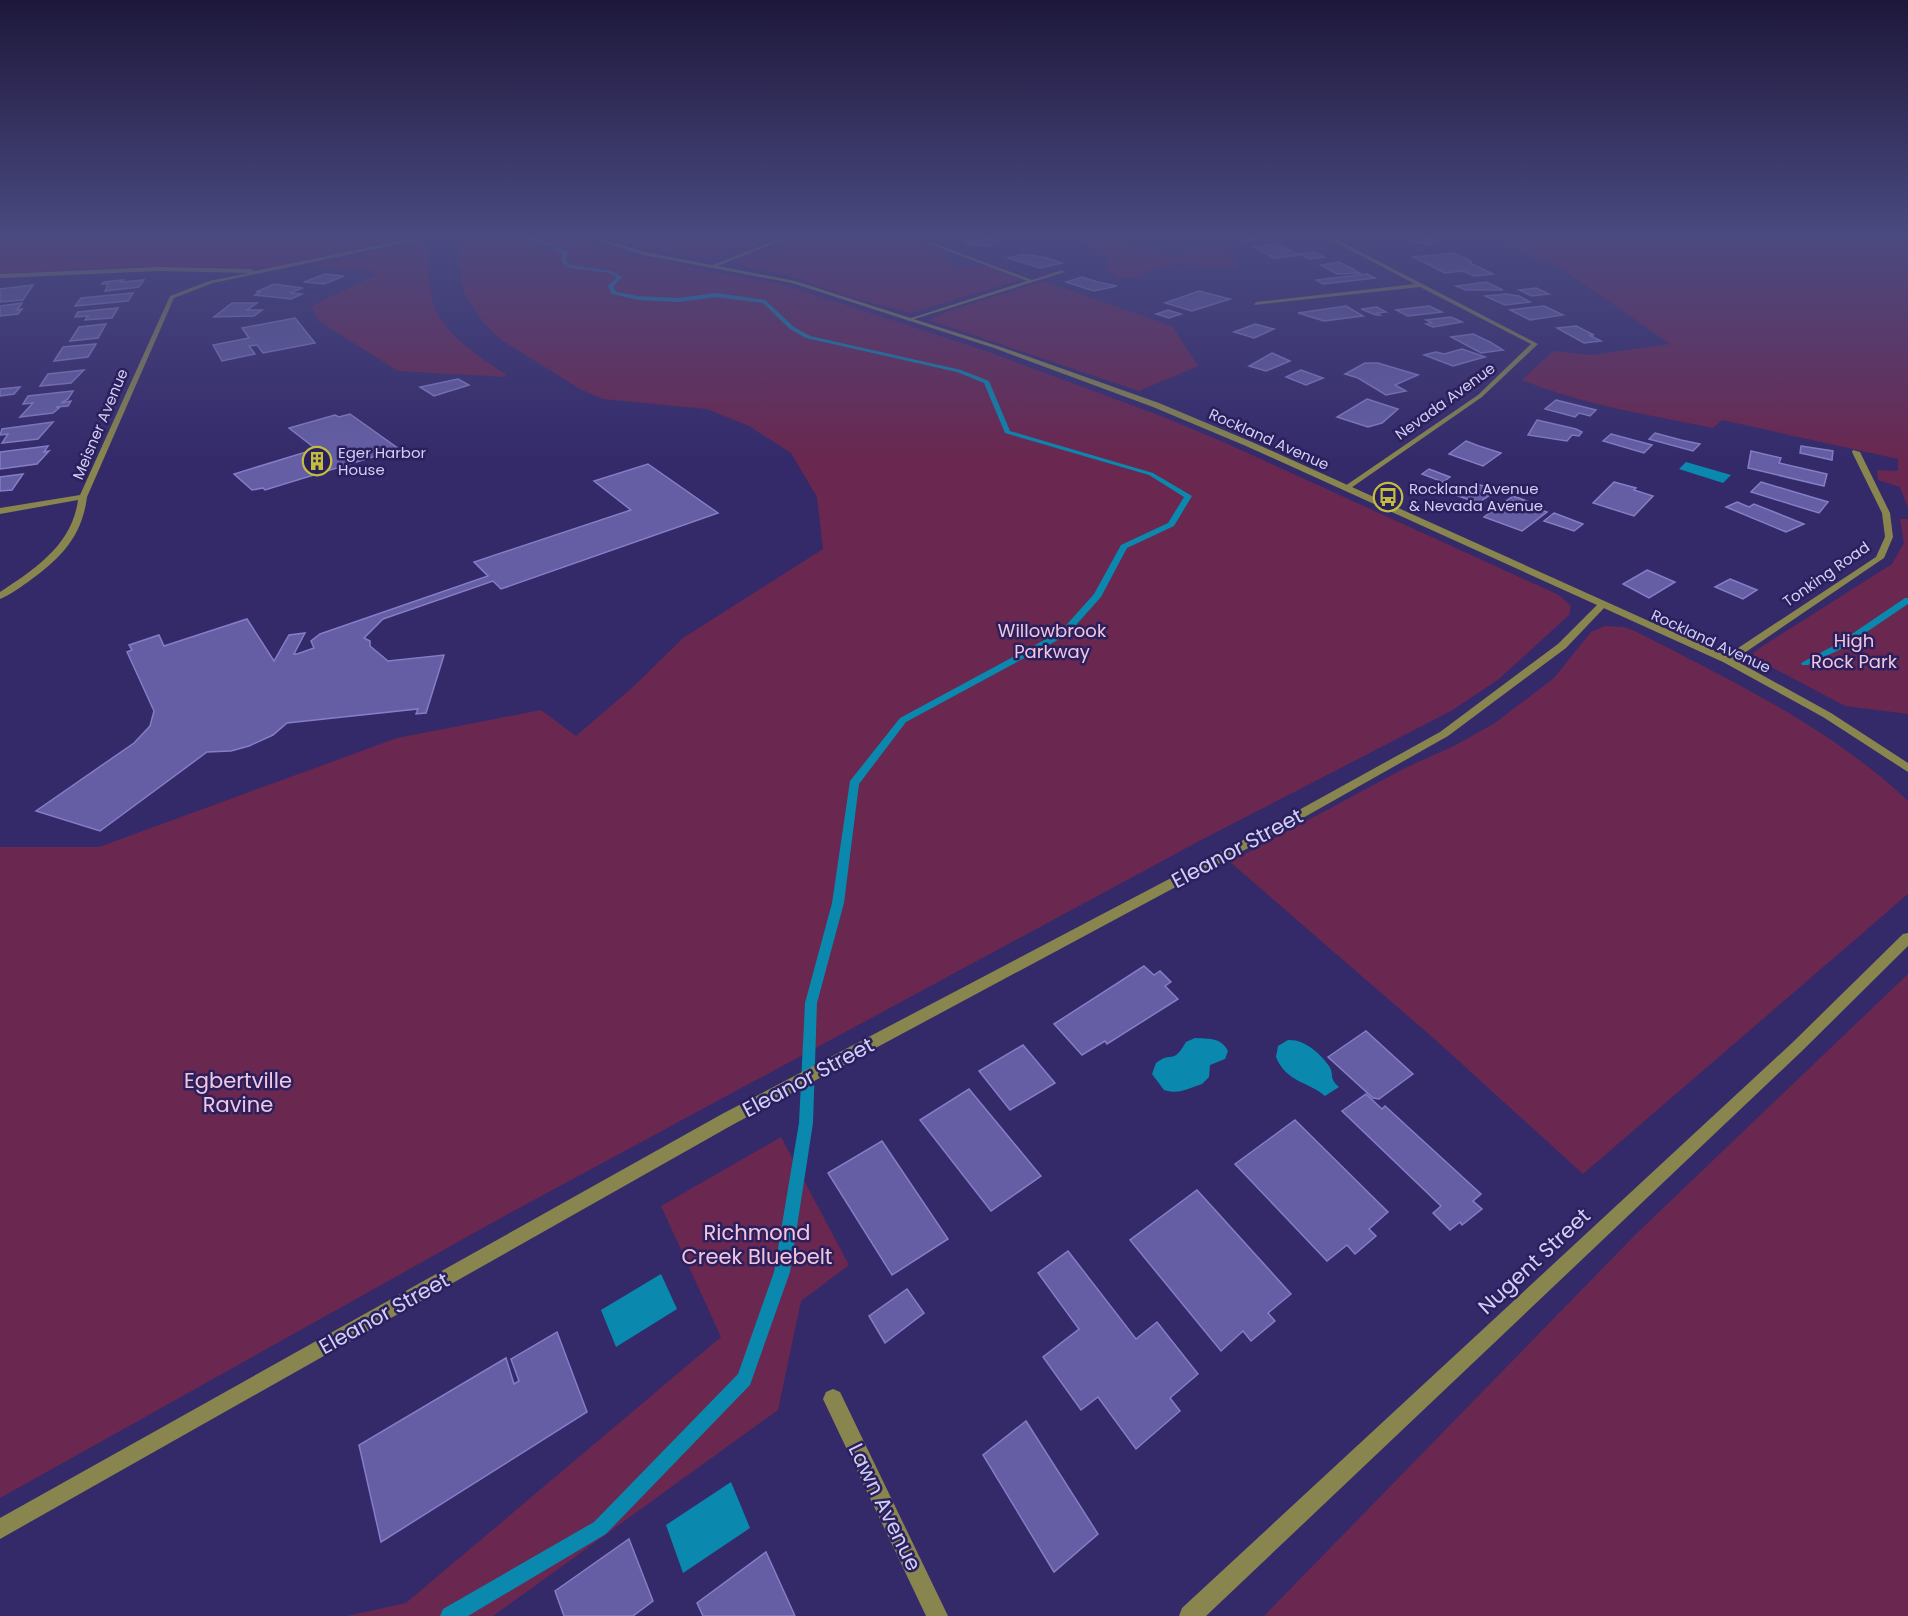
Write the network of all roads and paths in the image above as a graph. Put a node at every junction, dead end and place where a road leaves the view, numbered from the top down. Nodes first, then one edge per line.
1 (164, 309) edge
2 (877, 309) edge
3 (943, 309) edge
4 (1469, 309) edge
5 (910, 320) junction
6 (1856, 452) dead end
7 (1348, 488) junction
8 (83, 497) junction
9 (0, 512) edge
10 (0, 596) edge
11 (1602, 605) junction
12 (1727, 660) junction
13 (1908, 768) edge
14 (1908, 938) edge
15 (833, 1399) dead end
16 (0, 1529) edge
17 (937, 1616) edge
18 (1190, 1616) edge

1 - 8 street, Meisner Avenue
2 - 5 street, Rockland Avenue
3 - 5 street
4 - 7 street, Nevada Avenue
5 - 7 street, Rockland Avenue
6 - 12 street, Tonking Road
7 - 11 street, Rockland Avenue
8 - 9 street
8 - 10 street, Meisner Avenue
11 - 12 street, Rockland Avenue
11 - 16 street, Eleanor Street
12 - 13 street, Rockland Avenue
14 - 18 street, Nugent Street
15 - 17 street, Lawn Avenue

